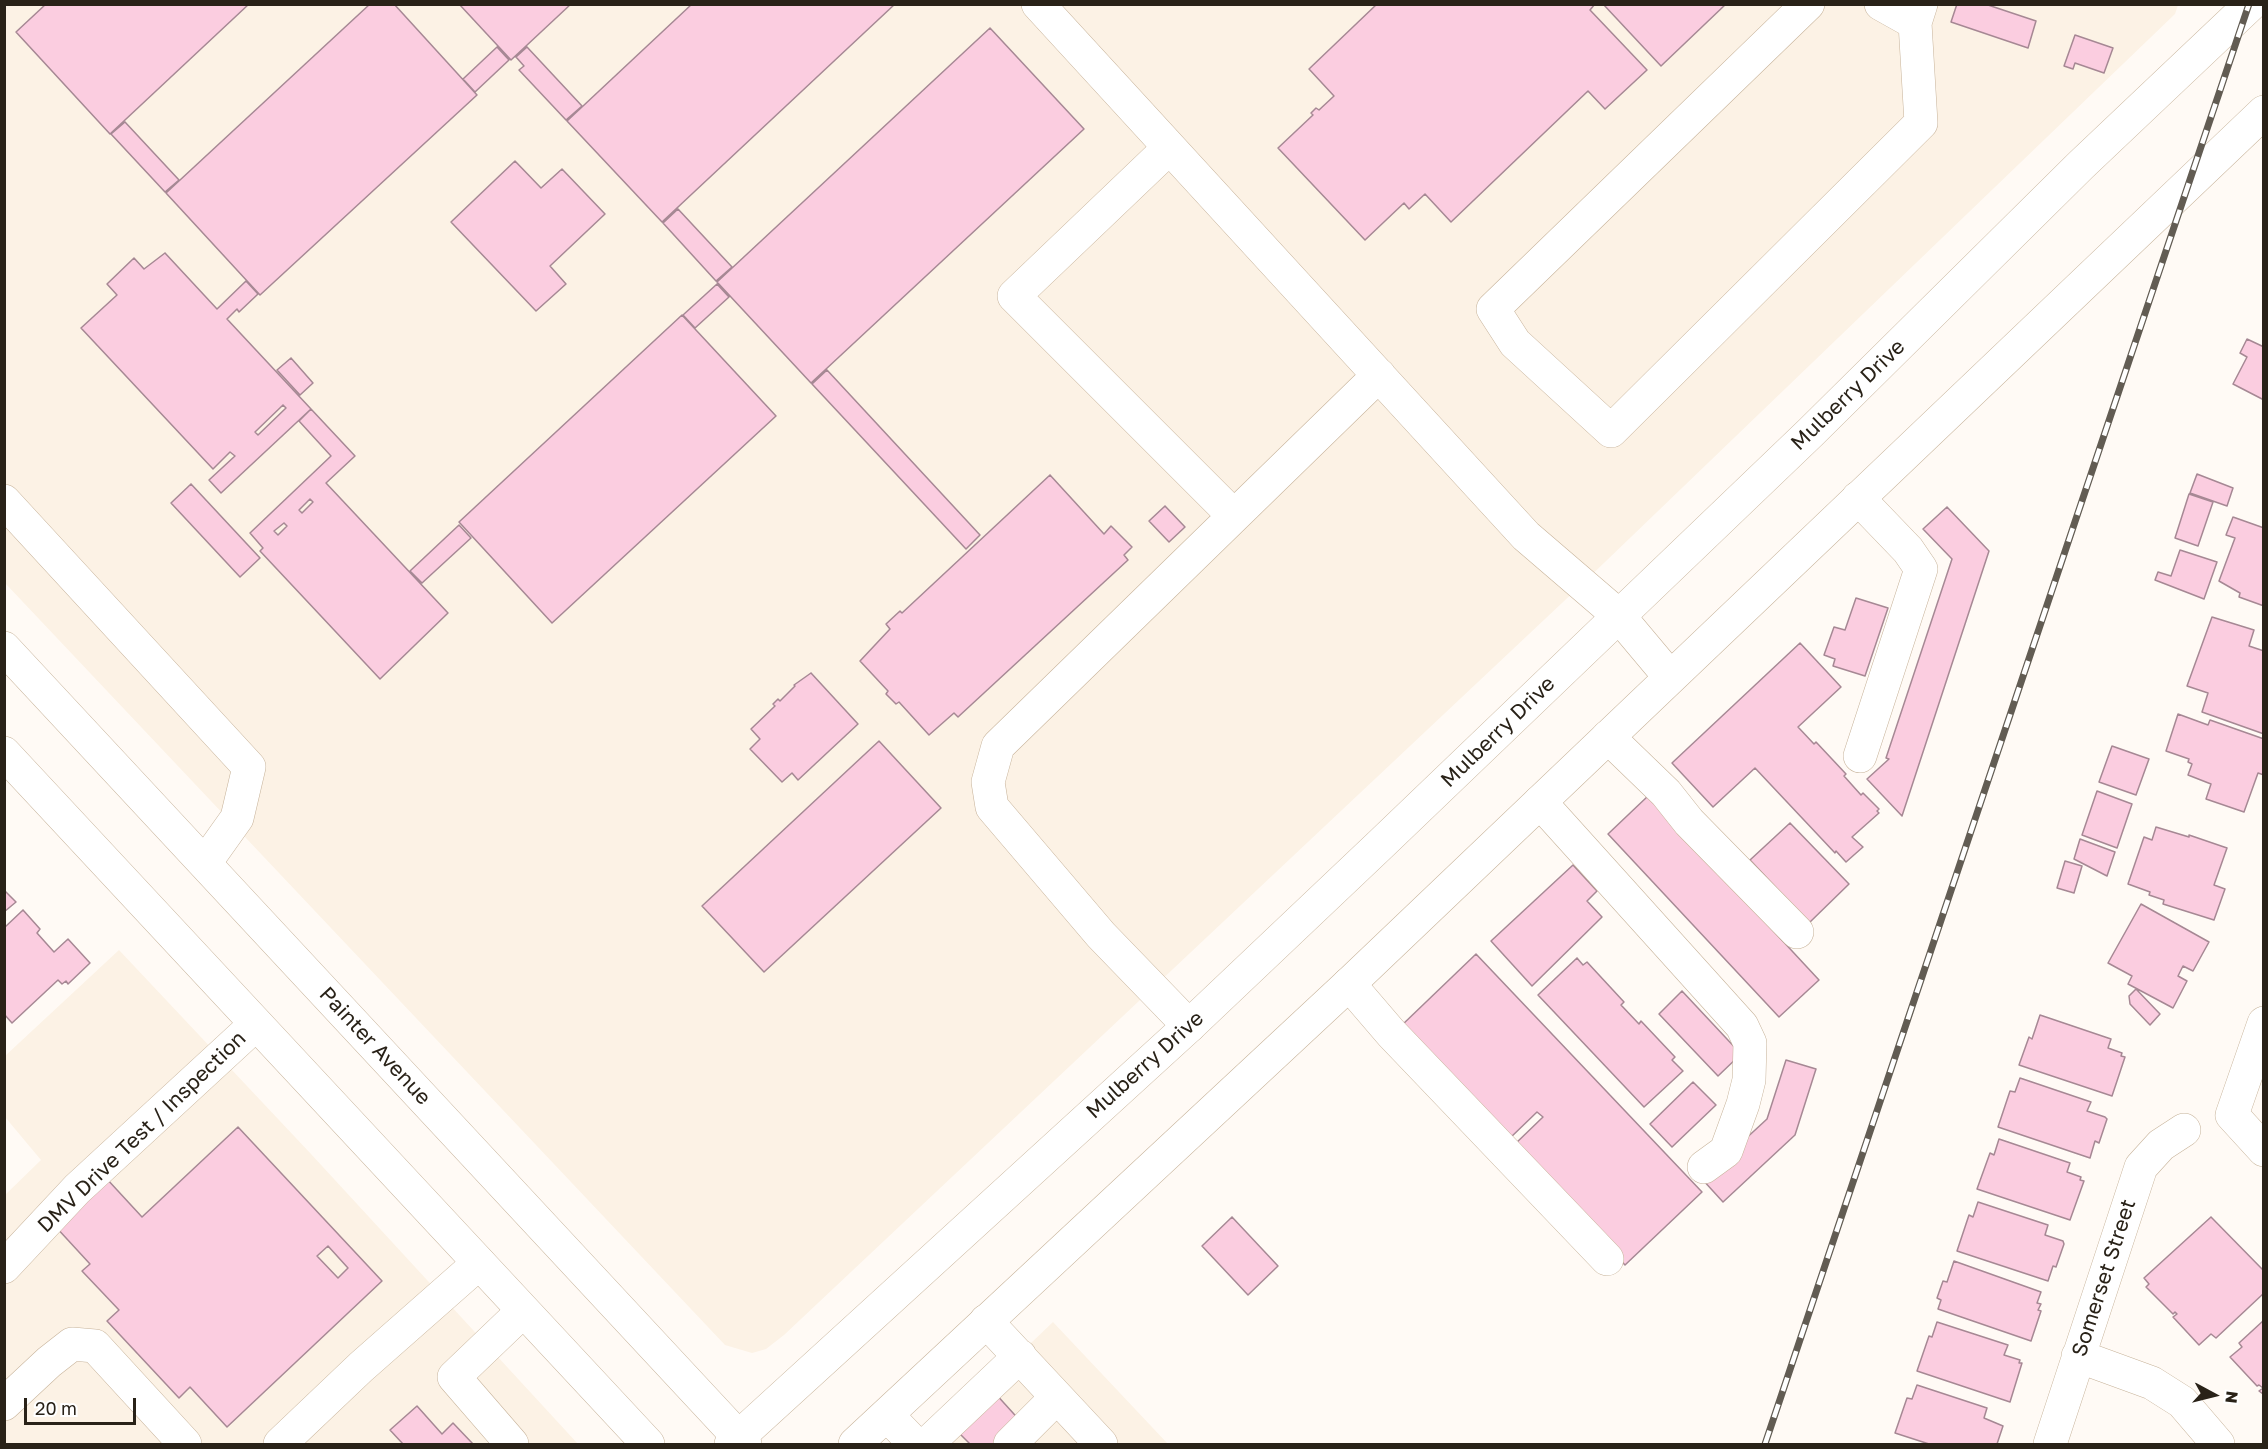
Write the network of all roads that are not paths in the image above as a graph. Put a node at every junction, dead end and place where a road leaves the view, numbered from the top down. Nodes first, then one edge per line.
1 (1038, 4) edge
2 (1808, 4) edge
3 (1881, 4) edge
4 (2252, 4) edge
5 (1918, 14) edge
6 (2264, 112) edge
7 (1169, 148) junction
8 (1379, 375) junction
9 (1858, 498) junction
10 (4, 501) edge
11 (1234, 516) junction
12 (1618, 615) junction
13 (4, 648) edge
14 (1670, 677) junction
15 (1608, 737) junction
16 (4, 753) edge
17 (1860, 756) dead end
18 (1540, 802) junction
19 (204, 863) junction
20 (1797, 932) dead end
21 (1349, 984) junction
22 (2264, 1023) edge
23 (256, 1024) junction
24 (1189, 1026) junction
25 (2184, 1130) dead end
26 (2264, 1150) edge
27 (1704, 1167) dead end
28 (1606, 1259) dead end
29 (479, 1263) junction
30 (4, 1267) edge
31 (523, 1311) junction
32 (986, 1321) junction
33 (1020, 1356) junction
34 (2078, 1356) junction
35 (1058, 1397) junction
36 (4, 1404) edge
37 (887, 1415) junction
38 (738, 1442) edge
39 (185, 1444) edge
40 (280, 1444) edge
41 (512, 1444) edge
42 (648, 1444) edge
43 (855, 1444) edge
44 (915, 1444) edge
45 (927, 1444) edge
46 (1010, 1444) edge
47 (1101, 1444) edge
48 (2050, 1444) edge
49 (2218, 1444) edge

1 - 7 main road
2 - 5 main road
3 - 5 main road
4 - 12 main road, Mulberry Drive
6 - 9 main road
7 - 8 main road
7 - 11 main road
8 - 11 main road
8 - 12 main road
9 - 14 main road
9 - 17 main road
10 - 19 main road
11 - 24 main road
12 - 14 main road
12 - 24 main road, Mulberry Drive
13 - 19 main road, Painter Avenue
14 - 15 main road
15 - 18 main road
15 - 20 main road
16 - 23 main road
18 - 21 main road
18 - 27 main road
19 - 38 main road, Painter Avenue
21 - 28 main road
21 - 32 main road
22 - 26 main road
23 - 29 main road
23 - 30 main road, DMV Drive Test / Inspection
24 - 38 main road, Mulberry Drive
25 - 34 main road, Somerset Street
29 - 31 main road
29 - 40 main road
31 - 41 main road
31 - 42 main road
32 - 33 main road
32 - 37 main road
33 - 35 main road
33 - 45 main road
34 - 48 main road, Somerset Street
34 - 49 main road
35 - 46 main road
35 - 47 main road
36 - 39 main road
37 - 43 main road
37 - 44 main road

